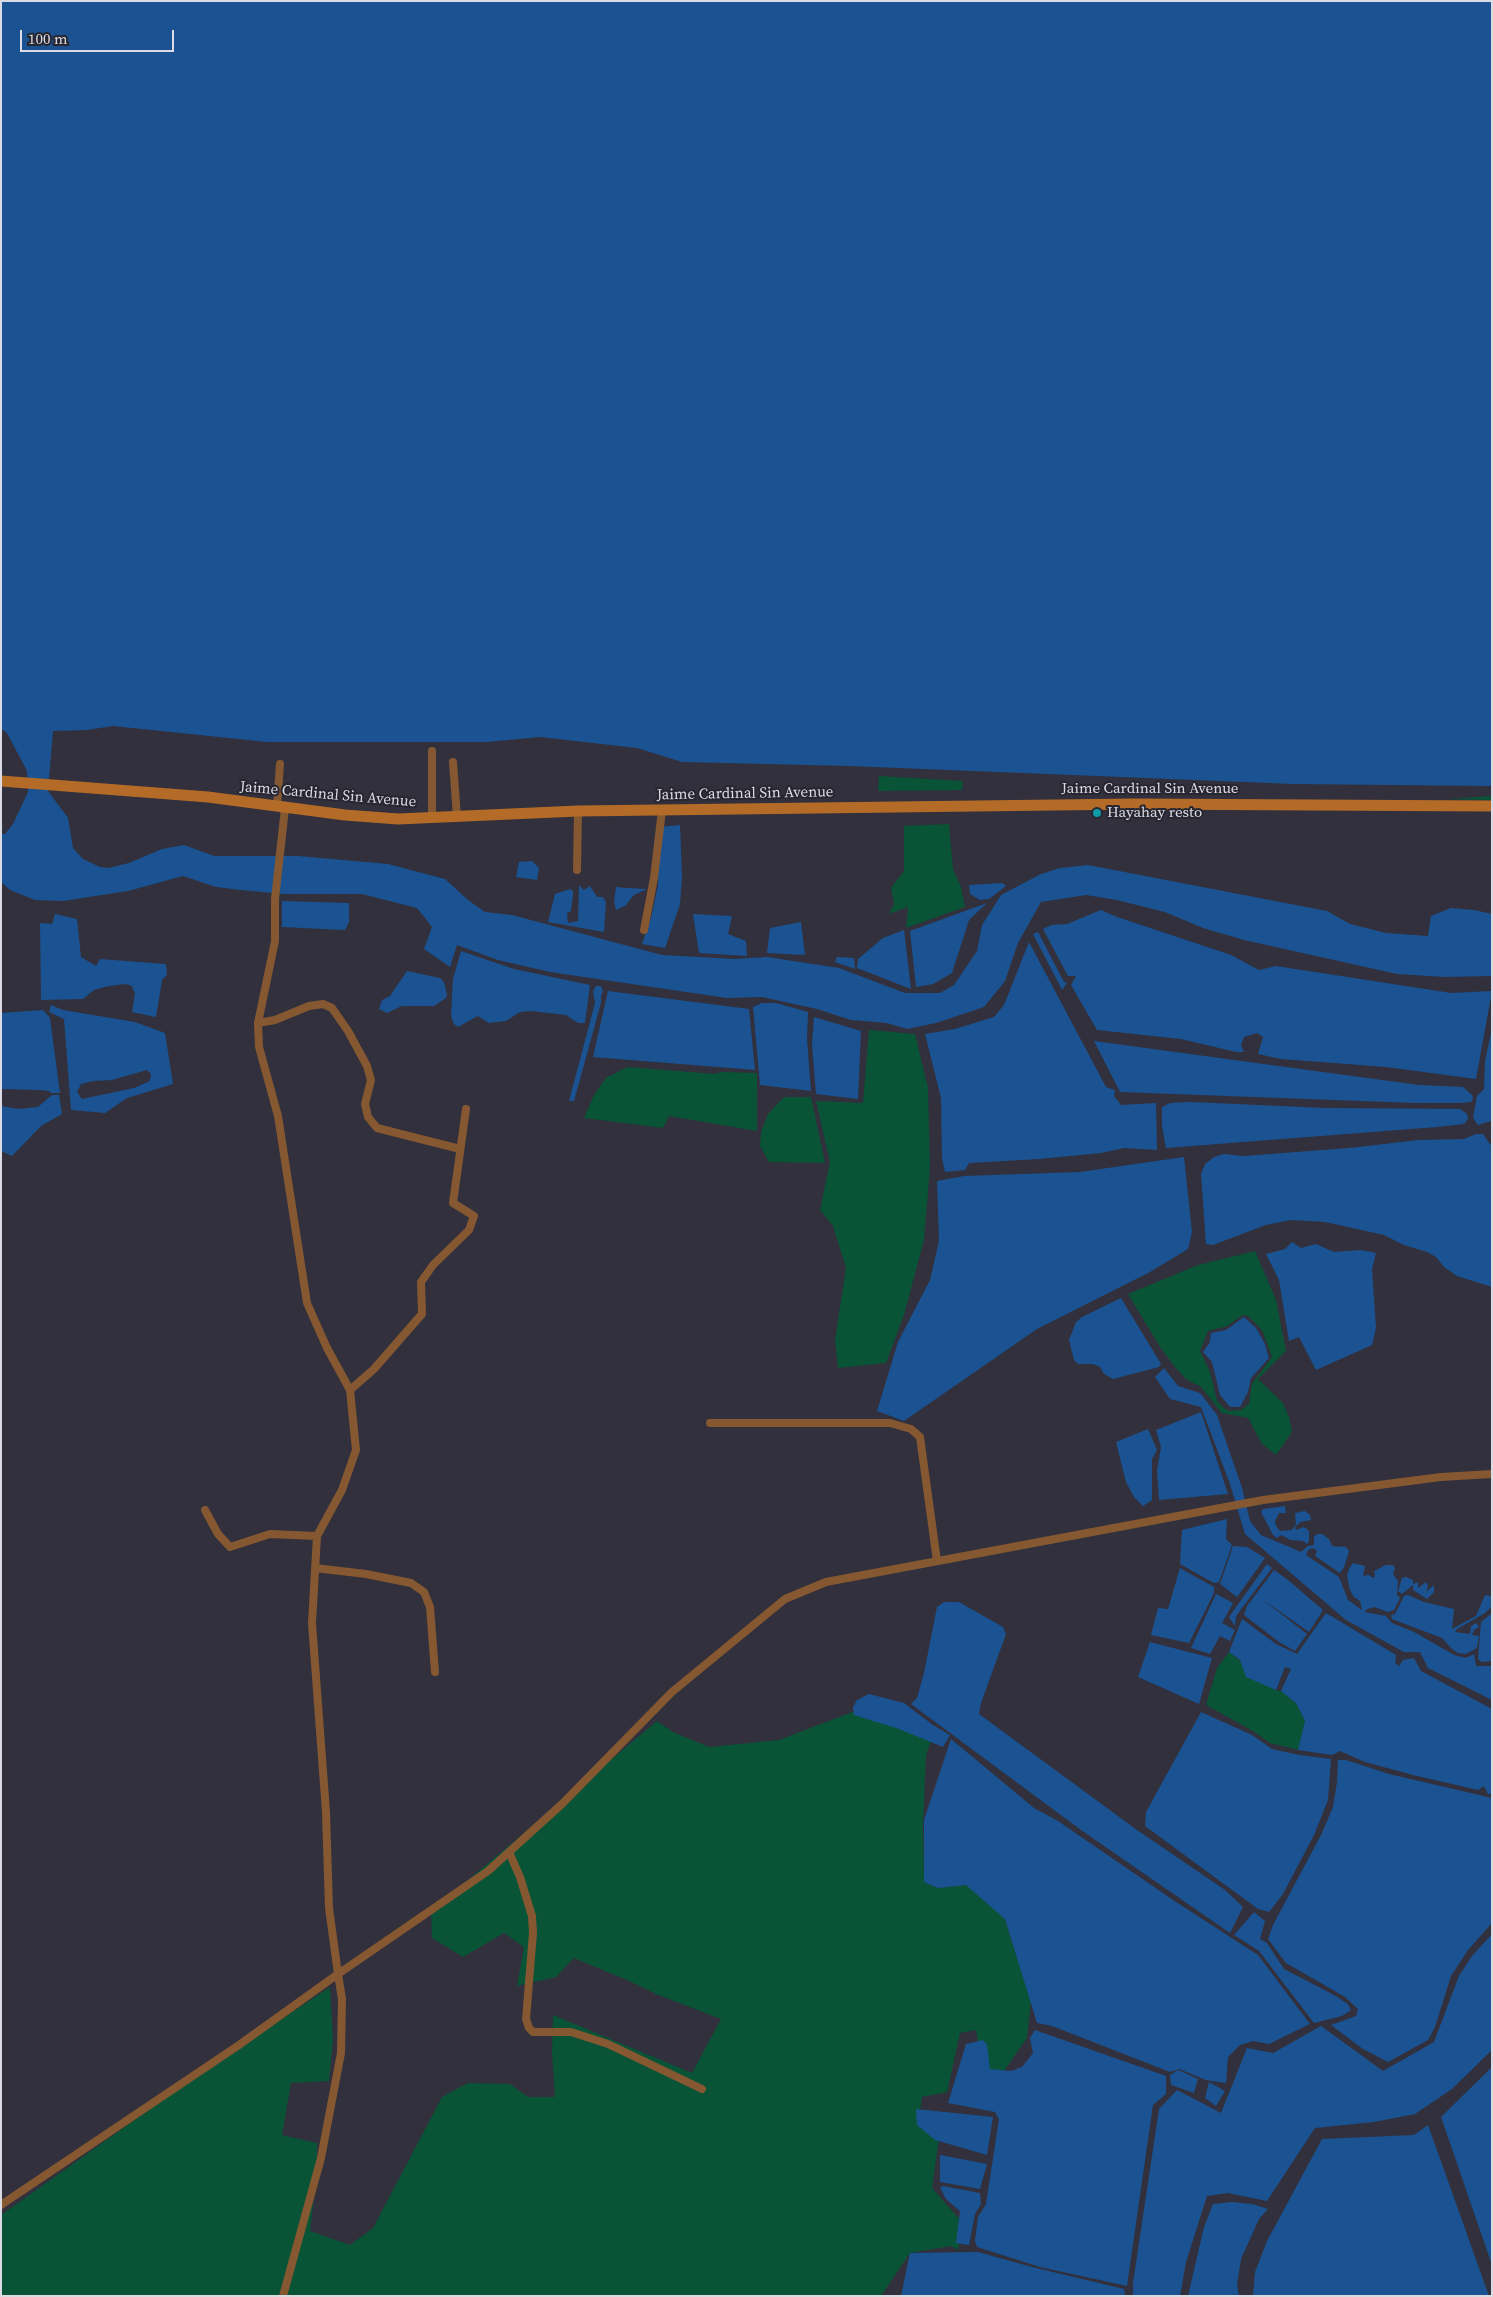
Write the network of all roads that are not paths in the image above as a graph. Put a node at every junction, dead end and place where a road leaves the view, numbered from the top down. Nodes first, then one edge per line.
1 (432, 752) dead end
2 (453, 762) dead end
3 (280, 764) dead end
4 (1, 781) edge
5 (1492, 806) edge
6 (281, 807) junction
7 (662, 810) junction
8 (578, 811) junction
9 (457, 818) junction
10 (432, 819) junction
11 (577, 870) dead end
12 (644, 930) dead end
13 (258, 1023) junction
14 (466, 1109) dead end
15 (460, 1149) junction
16 (350, 1390) junction
17 (710, 1423) dead end
18 (1492, 1474) edge
19 (205, 1510) dead end
20 (317, 1536) junction
21 (937, 1561) junction
22 (314, 1568) junction
23 (434, 1672) dead end
24 (509, 1852) junction
25 (338, 1974) junction
26 (702, 2088) dead end
27 (1, 2205) edge
28 (283, 2296) edge

1 - 10 street
2 - 9 street
3 - 6 street
4 - 6 main road, Jaime Cardinal Sin Avenue
5 - 7 main road, Jaime Cardinal Sin Avenue
6 - 10 main road, Jaime Cardinal Sin Avenue
6 - 13 street
7 - 8 main road, Jaime Cardinal Sin Avenue
7 - 12 street
8 - 9 main road, Jaime Cardinal Sin Avenue
8 - 11 street
9 - 10 main road, Jaime Cardinal Sin Avenue
13 - 15 street
13 - 16 street
14 - 15 street
15 - 16 street
16 - 20 street
17 - 21 street
18 - 21 street
19 - 20 street
20 - 22 street
21 - 24 street
22 - 23 street
22 - 25 street
24 - 25 street
24 - 26 street
25 - 27 street
25 - 28 street

